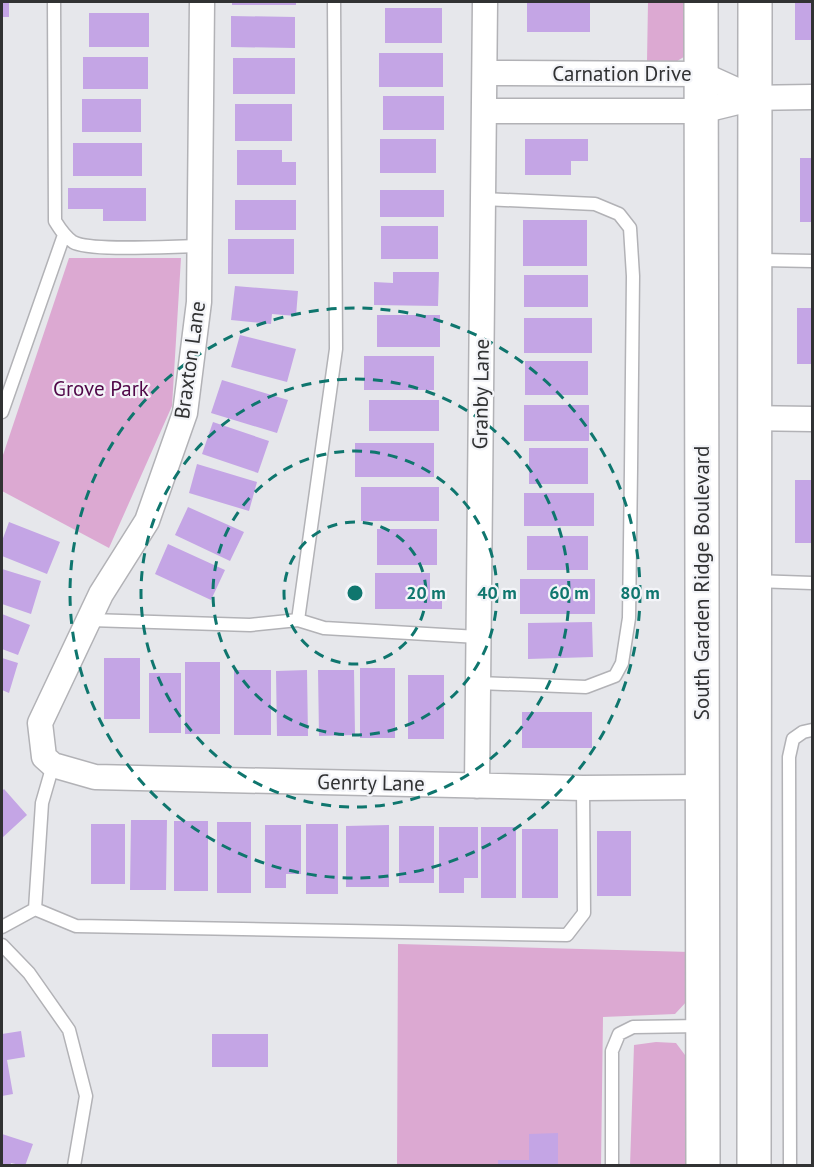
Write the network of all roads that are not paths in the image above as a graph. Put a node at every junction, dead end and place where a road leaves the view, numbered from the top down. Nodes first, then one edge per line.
1 (54, 2) edge
2 (202, 2) edge
3 (334, 2) edge
4 (485, 2) edge
5 (701, 2) edge
6 (755, 2) edge
7 (486, 73) junction
8 (701, 74) junction
9 (813, 97) edge
10 (754, 98) junction
11 (485, 111) junction
12 (701, 111) junction
13 (483, 199) junction
14 (64, 235) junction
15 (200, 246) junction
16 (754, 260) junction
17 (813, 261) edge
18 (2, 412) edge
19 (754, 418) junction
20 (813, 419) edge
21 (754, 581) junction
22 (813, 583) edge
23 (90, 620) junction
24 (298, 620) junction
25 (478, 637) junction
26 (478, 683) junction
27 (813, 730) edge
28 (49, 761) junction
29 (477, 786) junction
30 (702, 787) junction
31 (583, 788) junction
32 (35, 909) junction
33 (2, 927) edge
34 (2, 945) edge
35 (703, 1026) junction
36 (74, 1166) edge
37 (612, 1166) edge
38 (703, 1166) edge
39 (754, 1166) edge
40 (790, 1166) edge

1 - 14 lane
2 - 15 street, Braxton Lane
3 - 24 lane
4 - 7 street, Granby Lane
5 - 8 main road, South Garden Ridge Boulevard
6 - 10 main road
7 - 8 street, Carnation Drive
7 - 11 street, Granby Lane
8 - 10 street, Carnation Drive
8 - 12 main road, South Garden Ridge Boulevard
9 - 10 street, Carnation Drive
10 - 12 street, Carnation Drive
10 - 16 main road
11 - 12 street, Carnation Drive
11 - 13 street, Granby Lane
12 - 30 main road, South Garden Ridge Boulevard
13 - 25 street, Granby Lane
13 - 26 lane
14 - 15 lane
14 - 18 lane
15 - 23 street, Braxton Lane
16 - 17 lane
16 - 19 main road
19 - 20 street
19 - 21 main road
21 - 22 lane
21 - 39 main road
23 - 24 lane
23 - 28 street, Braxton Lane
24 - 25 lane
25 - 26 street, Granby Lane
26 - 29 street, Granby Lane
27 - 40 lane
28 - 29 street, Genrty Lane
28 - 32 lane
29 - 31 street, Genrty Lane
30 - 31 street, Genrty Lane
30 - 35 main road, South Garden Ridge Boulevard
31 - 32 lane
32 - 33 lane
34 - 36 lane
35 - 37 lane
35 - 38 main road, South Garden Ridge Boulevard

